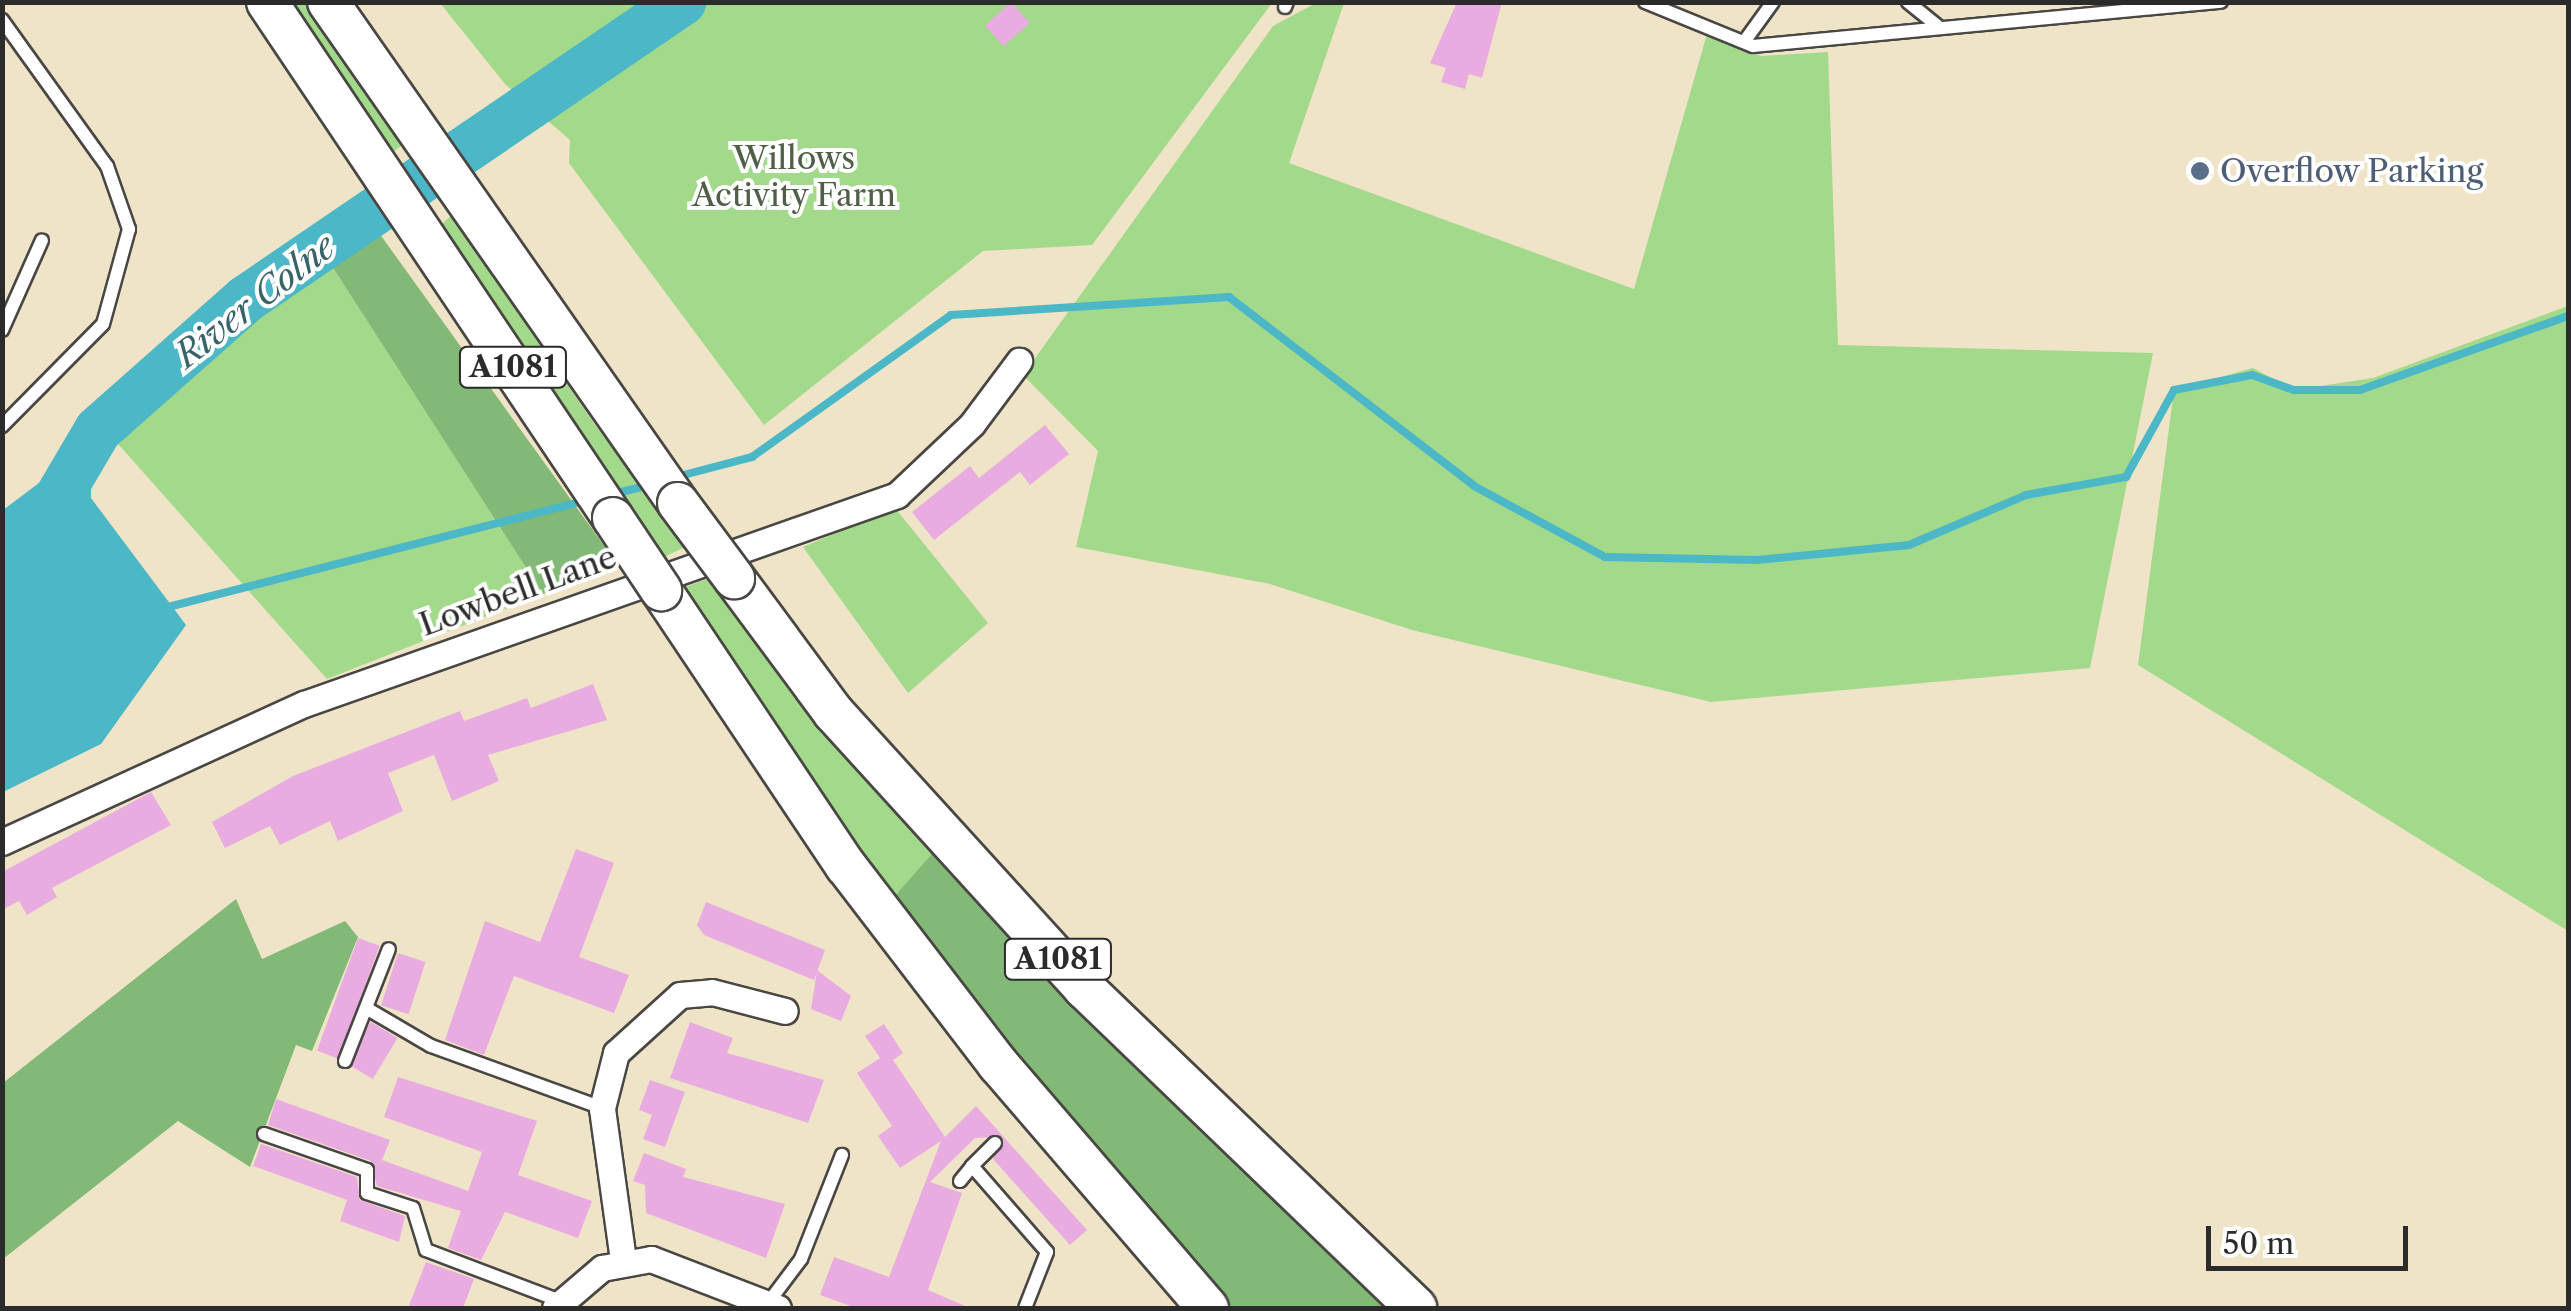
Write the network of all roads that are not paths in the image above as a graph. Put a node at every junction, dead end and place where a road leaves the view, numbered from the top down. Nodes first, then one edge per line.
1 (267, 2) edge
2 (328, 2) edge
3 (1645, 2) edge
4 (1773, 2) edge
5 (2221, 2) edge
6 (1912, 3) edge
7 (2045, 9) edge
8 (2, 20) edge
9 (1938, 26) junction
10 (1744, 42) junction
11 (42, 240) dead end
12 (2, 330) edge
13 (1019, 361) dead end
14 (2, 426) edge
15 (2, 842) edge
16 (389, 950) dead end
17 (366, 1008) junction
18 (784, 1011) dead end
19 (345, 1061) dead end
20 (602, 1108) junction
21 (264, 1134) dead end
22 (995, 1143) dead end
23 (842, 1155) dead end
24 (972, 1166) junction
25 (960, 1181) dead end
26 (624, 1260) junction
27 (558, 1305) edge
28 (773, 1306) edge
29 (1025, 1308) edge
30 (1208, 1308) edge
31 (1416, 1308) edge

1 - 30 main road, A1081, bridge
2 - 31 main road, A1081, bridge
3 - 10 lane
4 - 10 lane
5 - 7 lane
6 - 9 lane
7 - 9 lane
8 - 14 lane
9 - 10 lane
11 - 12 lane
13 - 15 street, Lowbell Lane
16 - 17 lane
17 - 19 lane
17 - 20 lane
18 - 20 street
20 - 26 street
21 - 27 lane
22 - 24 lane
23 - 28 lane
24 - 25 lane
24 - 29 lane
26 - 27 street
26 - 28 street

